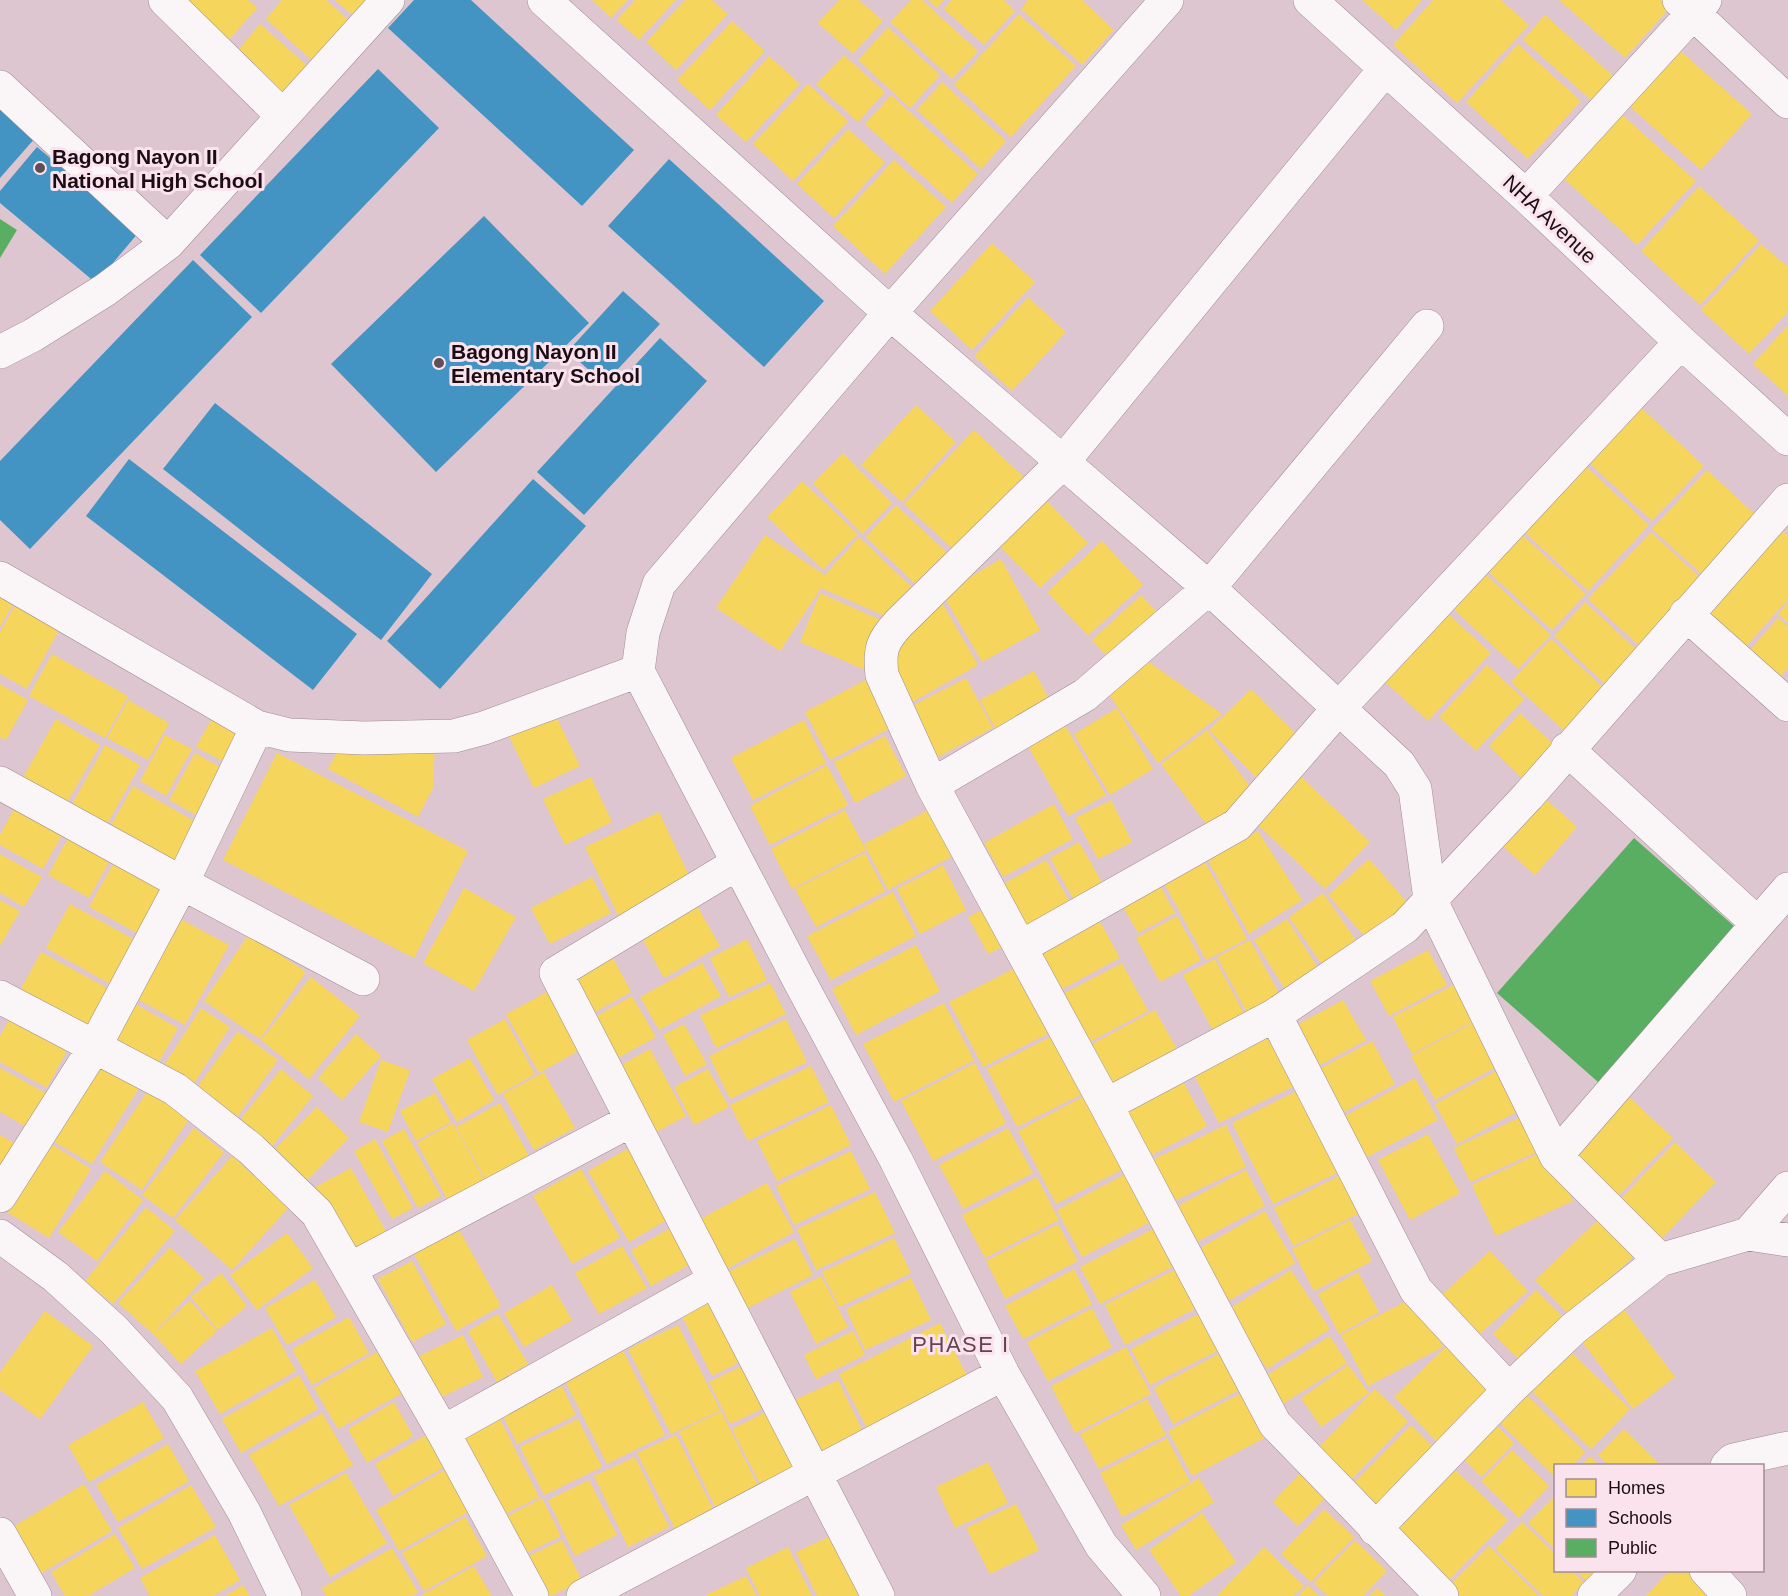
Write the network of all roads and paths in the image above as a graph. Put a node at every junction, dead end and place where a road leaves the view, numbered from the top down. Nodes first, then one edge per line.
1 (165, 0) edge
2 (388, 0) edge
3 (544, 0) edge
4 (1167, 0) edge
5 (1310, 0) edge
6 (1692, 4) edge
7 (1385, 69) junction
8 (0, 87) edge
9 (1788, 102) edge
10 (283, 116) junction
11 (1526, 196) junction
12 (168, 243) junction
13 (890, 313) junction
14 (1427, 326) dead end
15 (1681, 342) junction
16 (0, 352) edge
17 (1788, 439) edge
18 (1062, 463) junction
19 (1788, 500) edge
20 (0, 578) edge
21 (1209, 588) junction
22 (1686, 614) junction
23 (638, 672) junction
24 (1788, 705) edge
25 (1338, 709) junction
26 (257, 727) junction
27 (1567, 749) junction
28 (0, 783) edge
29 (932, 785) junction
30 (738, 863) junction
31 (182, 883) junction
32 (1788, 889) edge
33 (1430, 899) junction
34 (1757, 923) junction
35 (1021, 947) junction
36 (363, 979) dead end
37 (0, 997) edge
38 (1275, 1015) junction
39 (94, 1048) junction
40 (1106, 1104) junction
41 (632, 1120) junction
42 (1556, 1156) junction
43 (1788, 1188) edge
44 (0, 1196) edge
45 (1748, 1234) junction
46 (0, 1236) edge
47 (1788, 1240) edge
48 (1660, 1260) junction
49 (350, 1269) junction
50 (714, 1280) junction
51 (1003, 1374) junction
52 (1509, 1390) junction
53 (443, 1432) junction
54 (1788, 1448) edge
55 (1729, 1464) edge
56 (814, 1474) junction
57 (1375, 1529) junction
58 (0, 1534) edge
59 (1618, 1572) edge
60 (1708, 1572) edge
61 (34, 1596) edge
62 (285, 1596) edge
63 (532, 1596) edge
64 (583, 1596) edge
65 (878, 1596) edge
66 (1144, 1596) edge
67 (1442, 1596) edge
68 (1594, 1596) edge
69 (1730, 1596) edge

1 - 10 street
2 - 10 street
3 - 13 street
4 - 13 street
5 - 7 street, NHA Avenue
6 - 9 street
6 - 11 street
7 - 11 street, NHA Avenue
7 - 18 street
8 - 12 street
10 - 12 street
11 - 15 street, NHA Avenue
12 - 16 street
13 - 18 street
13 - 23 street
14 - 21 street
15 - 17 street, NHA Avenue
15 - 25 street
18 - 21 street
18 - 29 street
19 - 22 street
20 - 26 street
21 - 25 street
21 - 29 street
22 - 24 street
22 - 27 street
23 - 26 street
23 - 30 street
25 - 33 street
25 - 35 street
26 - 31 street
27 - 33 street
27 - 34 street
28 - 31 street
29 - 35 street
30 - 41 street
30 - 51 street
31 - 36 street
31 - 39 street
32 - 34 street
33 - 38 street
33 - 42 street
34 - 42 street
35 - 40 street
37 - 39 street
38 - 40 street
38 - 52 street
39 - 44 street
39 - 49 street
40 - 57 street
41 - 49 street
41 - 50 street
42 - 48 street
43 - 45 street
45 - 47 street
45 - 48 street
46 - 62 street
48 - 52 street
49 - 53 street
50 - 53 street
50 - 56 street
51 - 56 street
51 - 66 street
52 - 57 street
53 - 63 street
54 - 55 street
56 - 64 street
56 - 65 street
57 - 67 street
58 - 61 street
59 - 68 street
60 - 69 street

